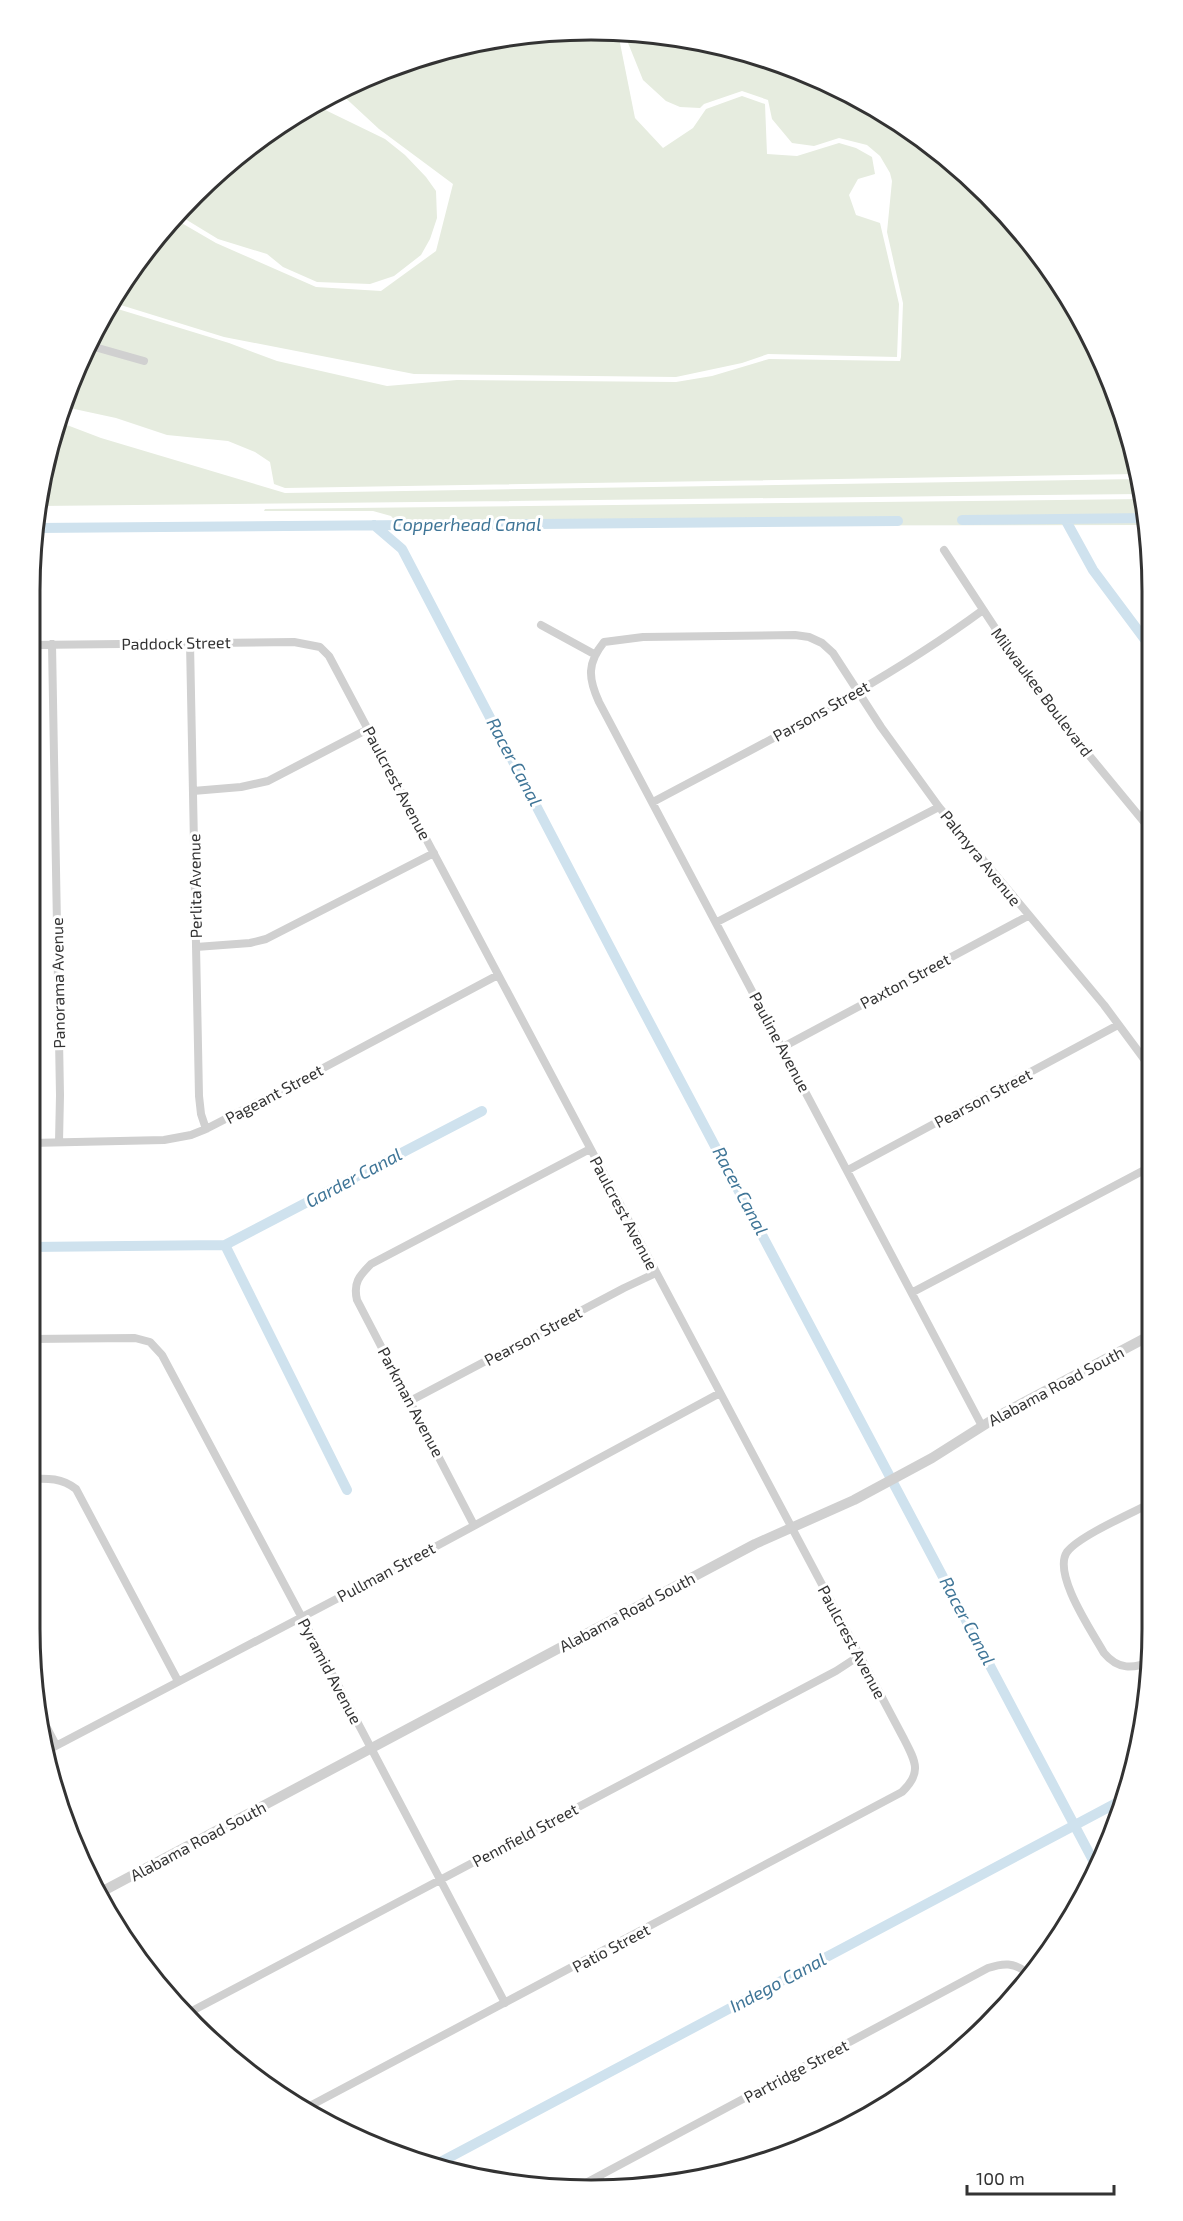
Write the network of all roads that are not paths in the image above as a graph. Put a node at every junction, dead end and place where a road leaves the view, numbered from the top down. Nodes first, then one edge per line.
1 (97, 348) edge
2 (144, 361) dead end
3 (944, 550) dead end
4 (982, 610) junction
5 (541, 624) dead end
6 (190, 643) junction
7 (52, 644) junction
8 (40, 645) edge
9 (320, 647) joint
10 (594, 654) junction
11 (857, 692) junction
12 (368, 729) junction
13 (193, 791) junction
14 (653, 802) junction
15 (939, 807) junction
16 (1142, 820) edge
17 (434, 853) junction
18 (1028, 916) junction
19 (717, 922) junction
20 (196, 947) junction
21 (498, 975) junction
22 (1118, 1025) junction
23 (783, 1047) junction
24 (1142, 1056) edge
25 (206, 1129) junction
26 (59, 1142) junction
27 (40, 1143) edge
28 (590, 1149) junction
29 (848, 1170) junction
30 (1142, 1171) edge
31 (656, 1273) junction
32 (913, 1292) junction
33 (40, 1339) edge
34 (1142, 1340) edge
35 (720, 1394) junction
36 (410, 1401) junction
37 (982, 1426) junction
38 (40, 1478) edge
39 (1142, 1508) edge
40 (474, 1525) junction
41 (792, 1527) junction
42 (302, 1616) junction
43 (859, 1656) junction
44 (1141, 1665) edge
45 (178, 1681) junction
46 (53, 1747) edge
47 (371, 1749) junction
48 (912, 1782) joint
49 (441, 1880) junction
50 (106, 1890) edge
51 (1024, 1971) edge
52 (505, 2003) junction
53 (193, 2010) edge
54 (312, 2105) edge
55 (598, 2177) junction
56 (592, 2180) edge
57 (600, 2180) edge

1 - 2 street
3 - 4 street, Milwaukee Boulevard
4 - 11 street, Parsons Street
4 - 16 street, Milwaukee Boulevard
5 - 10 street
6 - 7 street, Paddock Street
6 - 9 street, Paddock Street
6 - 13 street, Perlita Avenue
7 - 8 street, Paddock Street
7 - 26 street, Panorama Avenue
9 - 12 street, Paulcrest Avenue
10 - 11 street, Palmyra Avenue
10 - 14 street, Pauline Avenue
11 - 14 street, Parsons Street
11 - 15 street, Palmyra Avenue
12 - 13 street
12 - 17 street, Paulcrest Avenue
13 - 20 street, Perlita Avenue
14 - 19 street, Pauline Avenue
15 - 18 street, Palmyra Avenue
15 - 19 street
17 - 20 street
17 - 21 street, Paulcrest Avenue
18 - 22 street, Palmyra Avenue
18 - 23 street, Paxton Street
19 - 23 street, Pauline Avenue
20 - 25 street, Perlita Avenue
21 - 25 street, Pageant Street
21 - 28 street, Paulcrest Avenue
22 - 24 street, Palmyra Avenue
22 - 29 street, Pearson Street
23 - 29 street, Pauline Avenue
25 - 26 street, Pageant Street
26 - 27 street, Pageant Street
28 - 31 street, Paulcrest Avenue
28 - 36 street, Parkman Avenue
29 - 32 street, Pauline Avenue
30 - 32 street
31 - 35 street, Paulcrest Avenue
31 - 36 street, Pearson Street
32 - 37 street, Pauline Avenue
33 - 42 street, Pyramid Avenue
34 - 37 street, Alabama Road South
35 - 40 street, Pullman Street
35 - 41 street, Paulcrest Avenue
36 - 40 street, Parkman Avenue
37 - 41 street, Alabama Road South
38 - 45 street
39 - 44 street
40 - 42 street, Pullman Street
41 - 43 street, Paulcrest Avenue
41 - 47 street, Alabama Road South
42 - 45 street, Pullman Street
42 - 47 street, Pyramid Avenue
43 - 48 street, Paulcrest Avenue
43 - 49 street, Pennfield Street
45 - 46 street, Pullman Street
47 - 49 street, Pyramid Avenue
47 - 50 street, Alabama Road South
48 - 52 street, Patio Street
49 - 52 street, Pyramid Avenue
49 - 53 street, Pennfield Street
51 - 55 street, Partridge Street
52 - 54 street, Patio Street
55 - 56 street, Partridge Street
55 - 57 street

